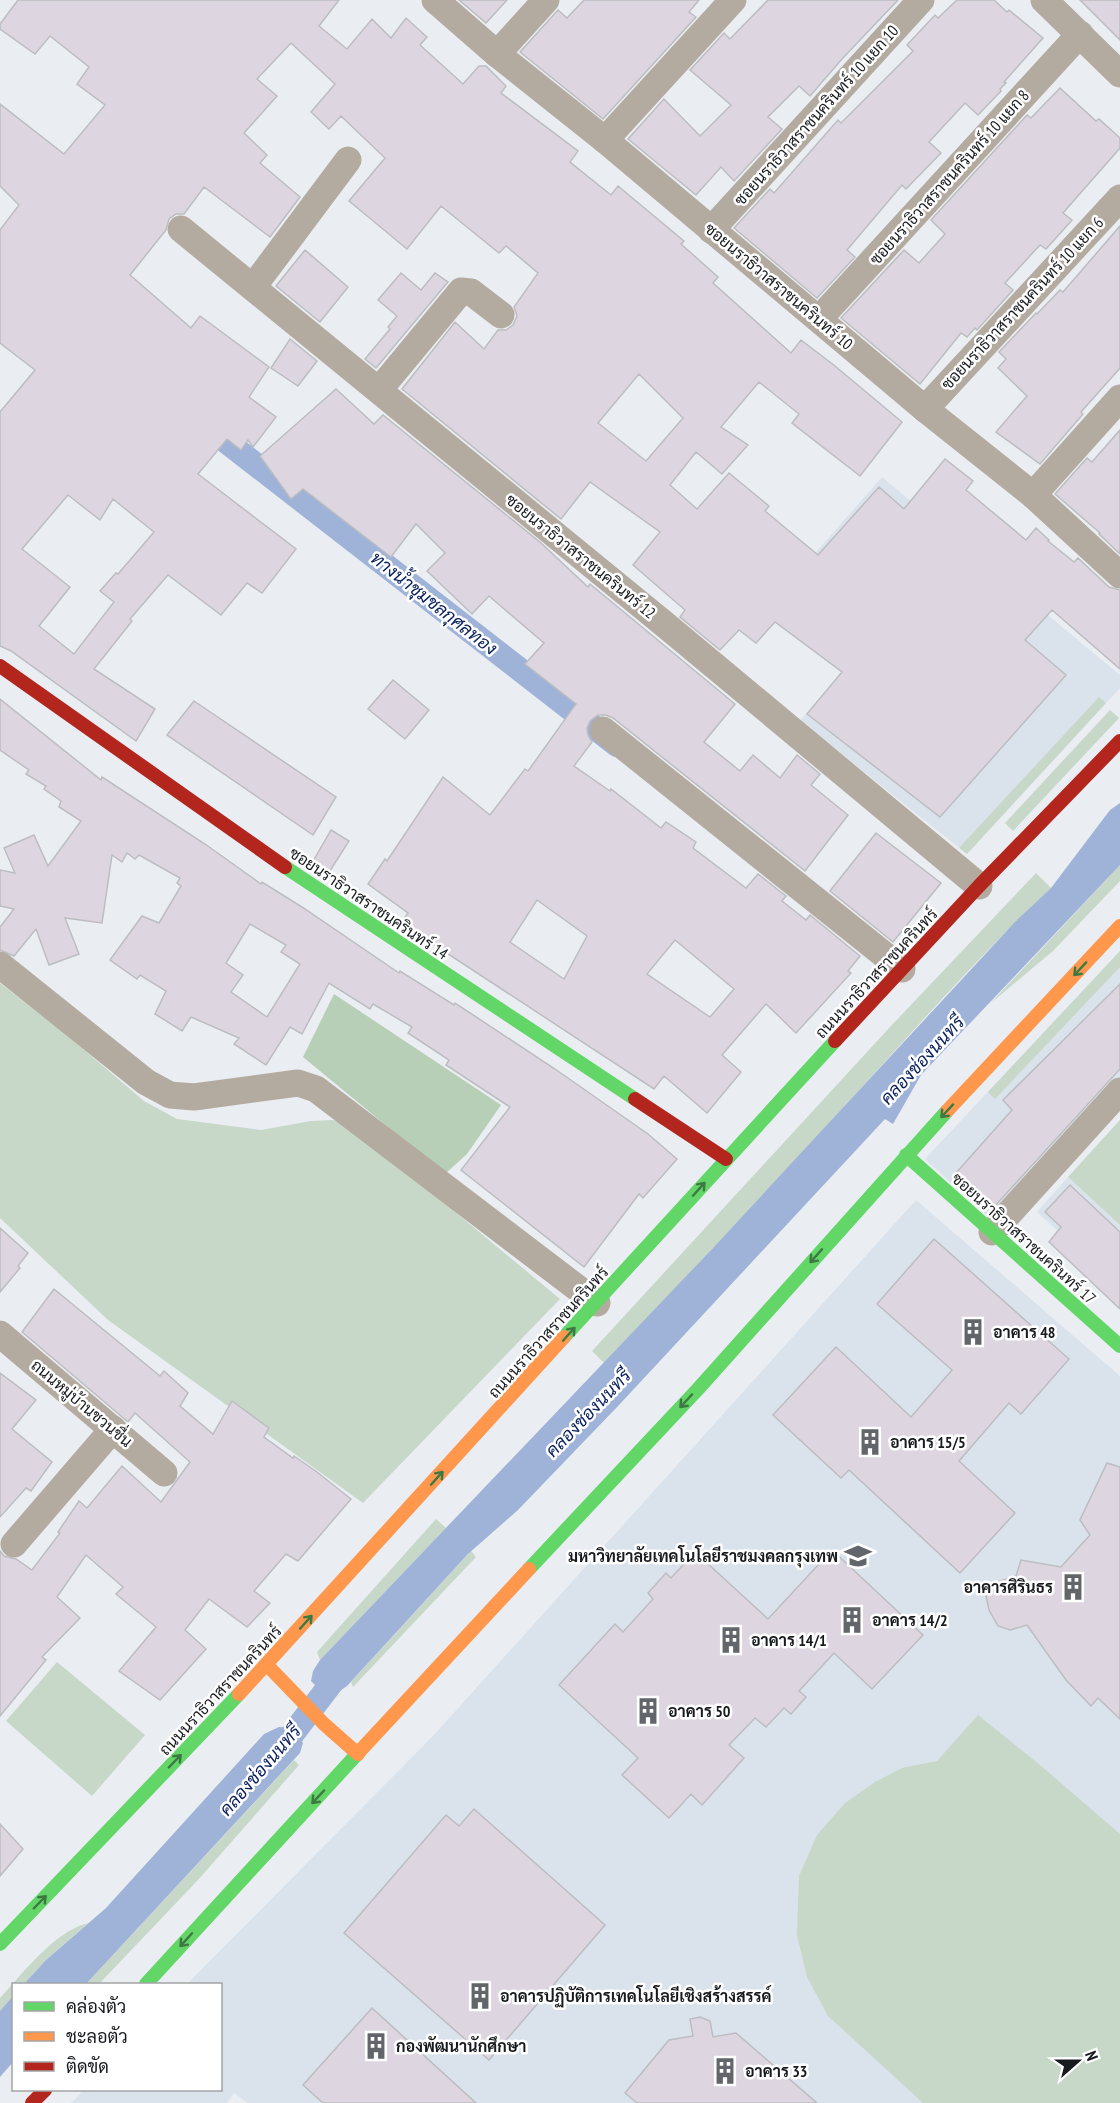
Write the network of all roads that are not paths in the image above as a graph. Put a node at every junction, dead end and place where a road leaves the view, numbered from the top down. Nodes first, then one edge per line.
1 (435, 0) edge
2 (546, 0) edge
3 (733, 0) edge
4 (921, 0) edge
5 (1044, 0) edge
6 (1080, 34) junction
7 (497, 54) junction
8 (1120, 74) edge
9 (605, 140) junction
10 (348, 160) dead end
11 (1120, 198) edge
12 (181, 229) dead end
13 (711, 230) junction
14 (253, 287) junction
15 (501, 315) dead end
16 (819, 319) junction
17 (379, 390) junction
18 (1120, 399) edge
19 (925, 409) junction
20 (1033, 495) junction
21 (1120, 575) edge
22 (0, 666) edge
23 (603, 730) dead end
24 (1120, 741) edge
25 (979, 886) junction
26 (1120, 926) edge
27 (0, 964) edge
28 (902, 969) junction
29 (1120, 1091) edge
30 (906, 1155) junction
31 (726, 1159) junction
32 (992, 1232) junction
33 (597, 1303) junction
34 (3, 1341) edge
35 (1120, 1346) edge
36 (113, 1429) junction
37 (164, 1473) dead end
38 (14, 1544) dead end
39 (267, 1665) junction
40 (358, 1754) junction
41 (0, 1944) edge
42 (147, 1983) edge
43 (44, 2091) edge
44 (32, 2103) edge

1 - 7 street, ซอยนราธิวาสราชนครินทร์ 10
2 - 7 street
3 - 9 street
4 - 13 street, ซอยนราธิวาสราชนครินทร์ 10 แยก 10
5 - 6 street
6 - 8 street
6 - 16 street, ซอยนราธิวาสราชนครินทร์ 10 แยก 8
7 - 9 street, ซอยนราธิวาสราชนครินทร์ 10
9 - 13 street, ซอยนราธิวาสราชนครินทร์ 10
10 - 14 street
11 - 19 street, ซอยนราธิวาสราชนครินทร์ 10 แยก 6
12 - 14 street, ซอยนราธิวาสราชนครินทร์ 12
13 - 16 street, ซอยนราธิวาสราชนครินทร์ 10
14 - 17 street, ซอยนราธิวาสราชนครินทร์ 12
15 - 17 street
16 - 19 street, ซอยนราธิวาสราชนครินทร์ 10
17 - 25 street, ซอยนราธิวาสราชนครินทร์ 12
18 - 20 street
19 - 20 street, ซอยนราธิวาสราชนครินทร์ 10
20 - 21 street, ซอยนราธิวาสราชนครินทร์ 10
22 - 31 main road, ซอยนราธิวาสราชนครินทร์ 14
23 - 28 street
24 - 25 main road, ถนนนราธิวาสราชนครินทร์
25 - 28 main road, ถนนนราธิวาสราชนครินทร์
26 -> 30 main road
27 - 33 street
28 - 31 main road, ถนนนราธิวาสราชนครินทร์
29 - 32 street
30 - 32 main road, ซอยนราธิวาสราชนครินทร์ 17
30 -> 40 main road
33 -> 31 main road, ถนนนราธิวาสราชนครินทร์
32 - 35 main road, ซอยนราธิวาสราชนครินทร์ 17
39 -> 33 main road, ถนนนราธิวาสราชนครินทร์
34 - 36 street, ถนนหมู่บ้านชวนชื่น
36 - 37 street, ถนนหมู่บ้านชวนชื่น
36 - 38 street
39 - 40 main road
41 -> 39 main road, ถนนนราธิวาสราชนครินทร์
40 -> 42 main road
43 - 44 main road

